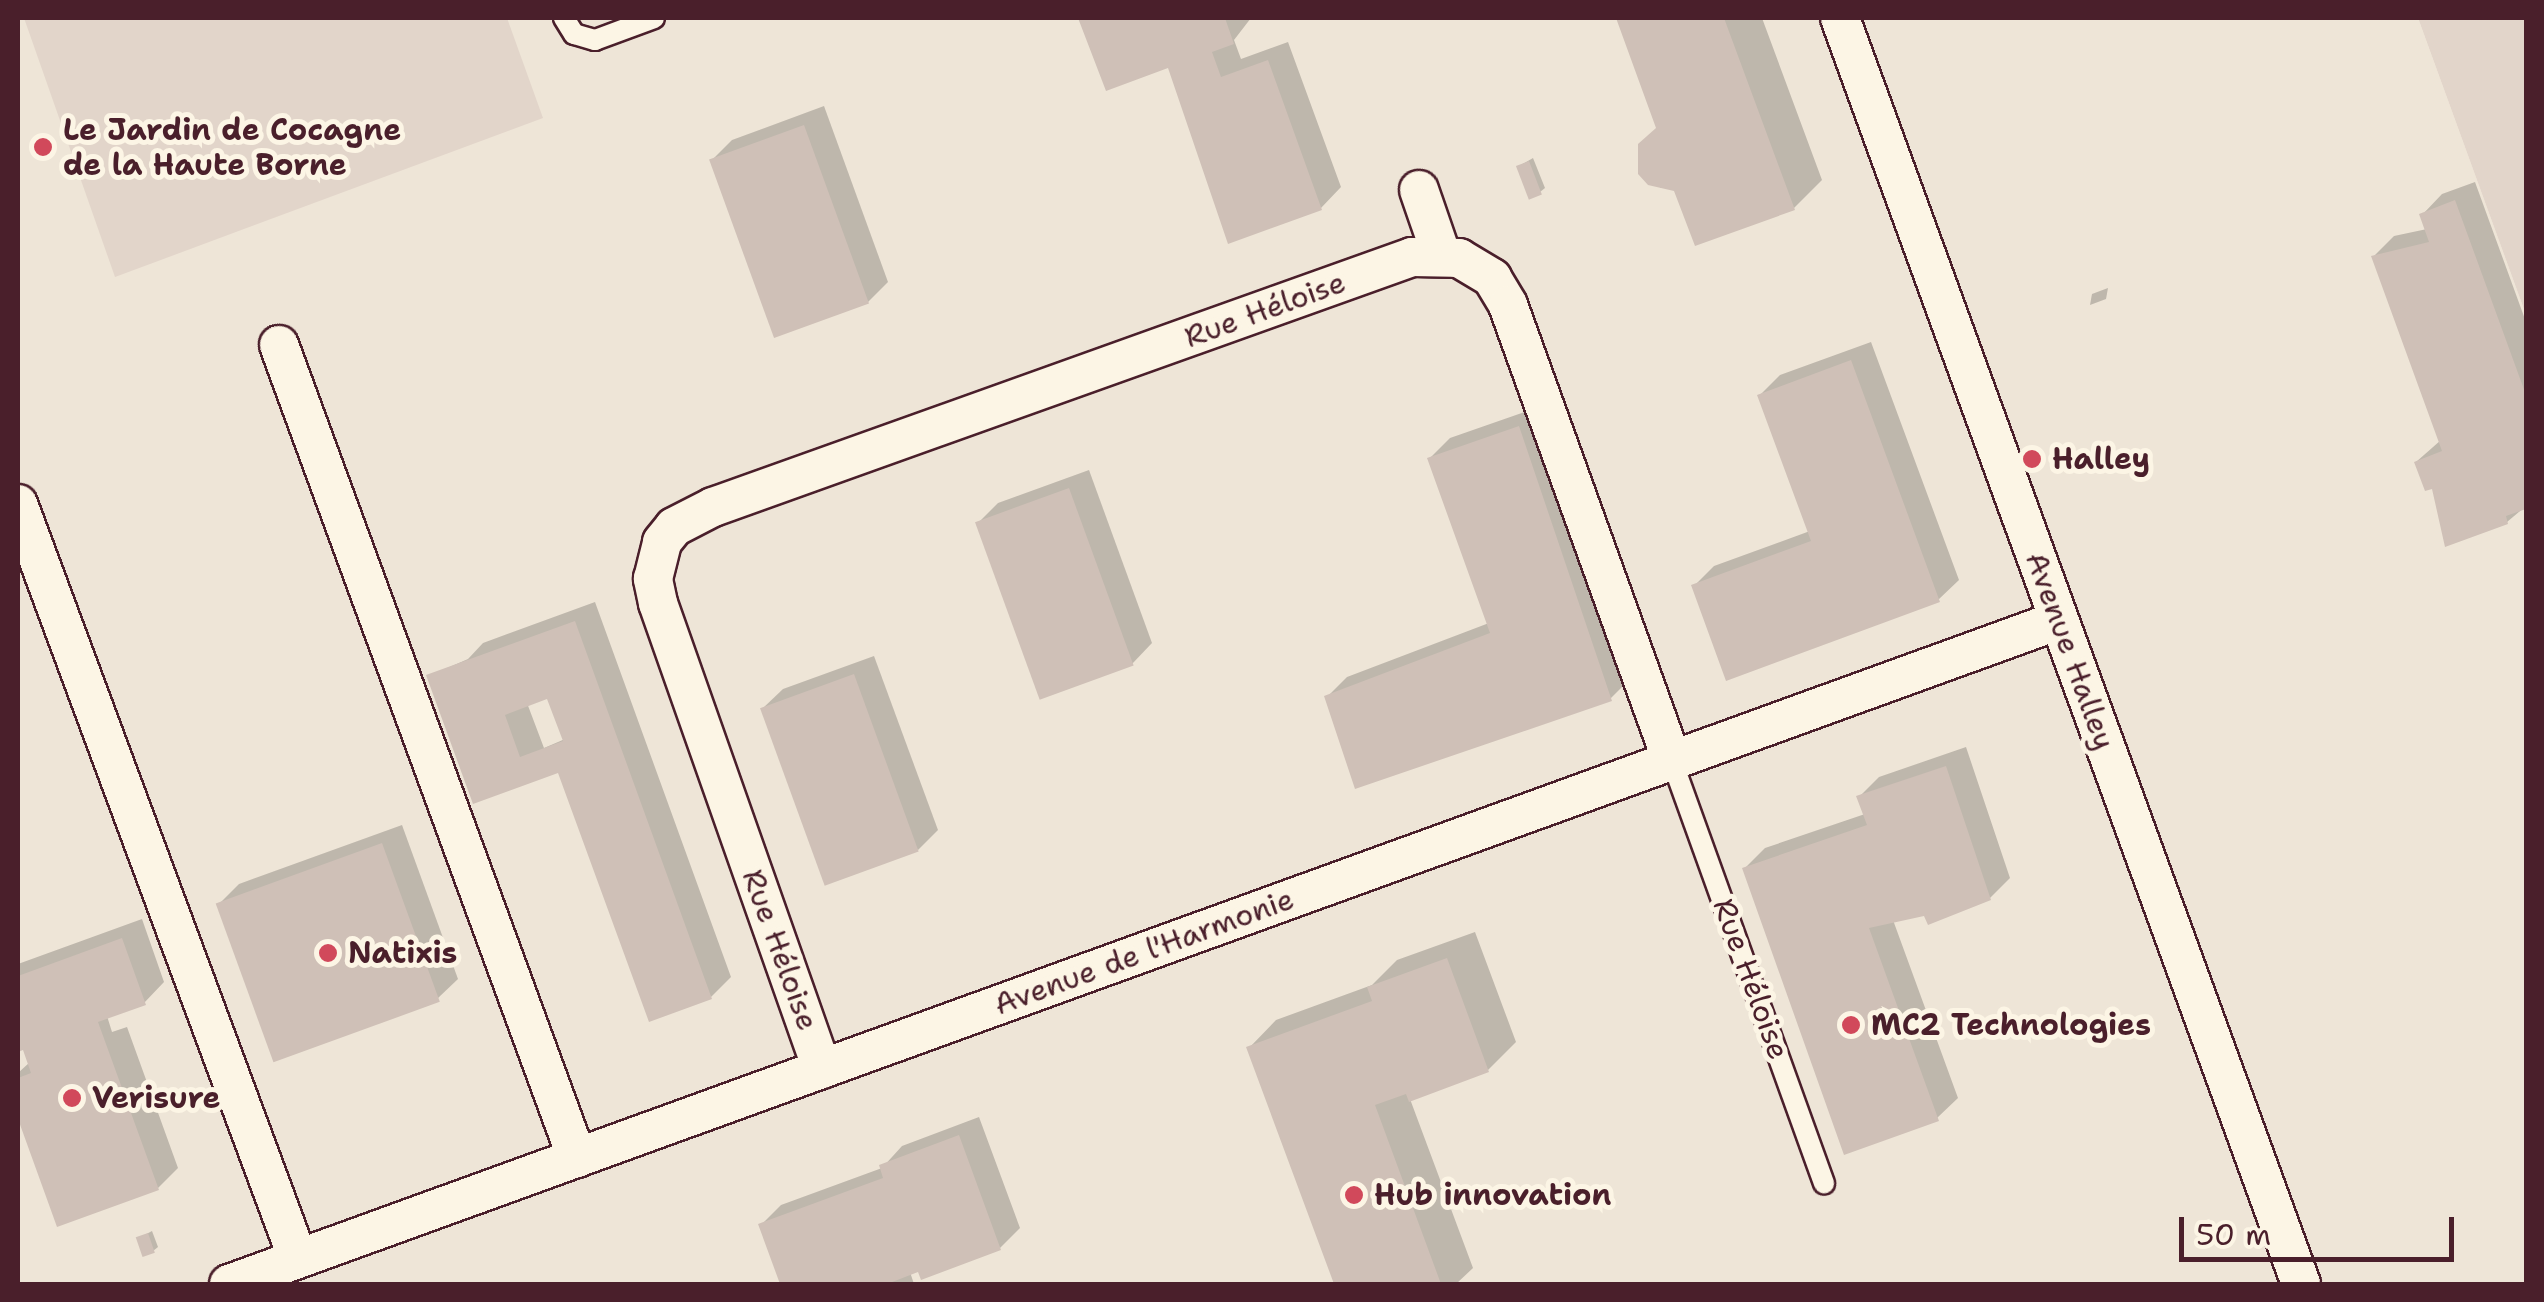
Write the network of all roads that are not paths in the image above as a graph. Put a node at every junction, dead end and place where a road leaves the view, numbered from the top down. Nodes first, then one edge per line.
1 (564, 18) edge
2 (654, 18) edge
3 (1840, 18) edge
4 (1420, 190) dead end
5 (1441, 254) junction
6 (279, 344) dead end
7 (18, 504) edge
8 (2059, 620) junction
9 (1672, 760) junction
10 (822, 1070) junction
11 (577, 1158) junction
12 (1824, 1183) dead end
13 (298, 1259) junction
14 (229, 1284) edge
15 (2301, 1284) edge

1 - 2 lane
3 - 8 street, Avenue Halley
4 - 5 street
5 - 9 street, Rue Héloise
5 - 10 street, Rue Héloise
6 - 11 street
7 - 13 street
8 - 9 street, Avenue de l'Harmonie
8 - 15 street, Avenue Halley
9 - 10 street, Avenue de l'Harmonie
9 - 12 lane, Rue Héloise
10 - 11 street, Avenue de l'Harmonie
11 - 13 street, Avenue de l'Harmonie
13 - 14 street, Avenue de l'Harmonie

